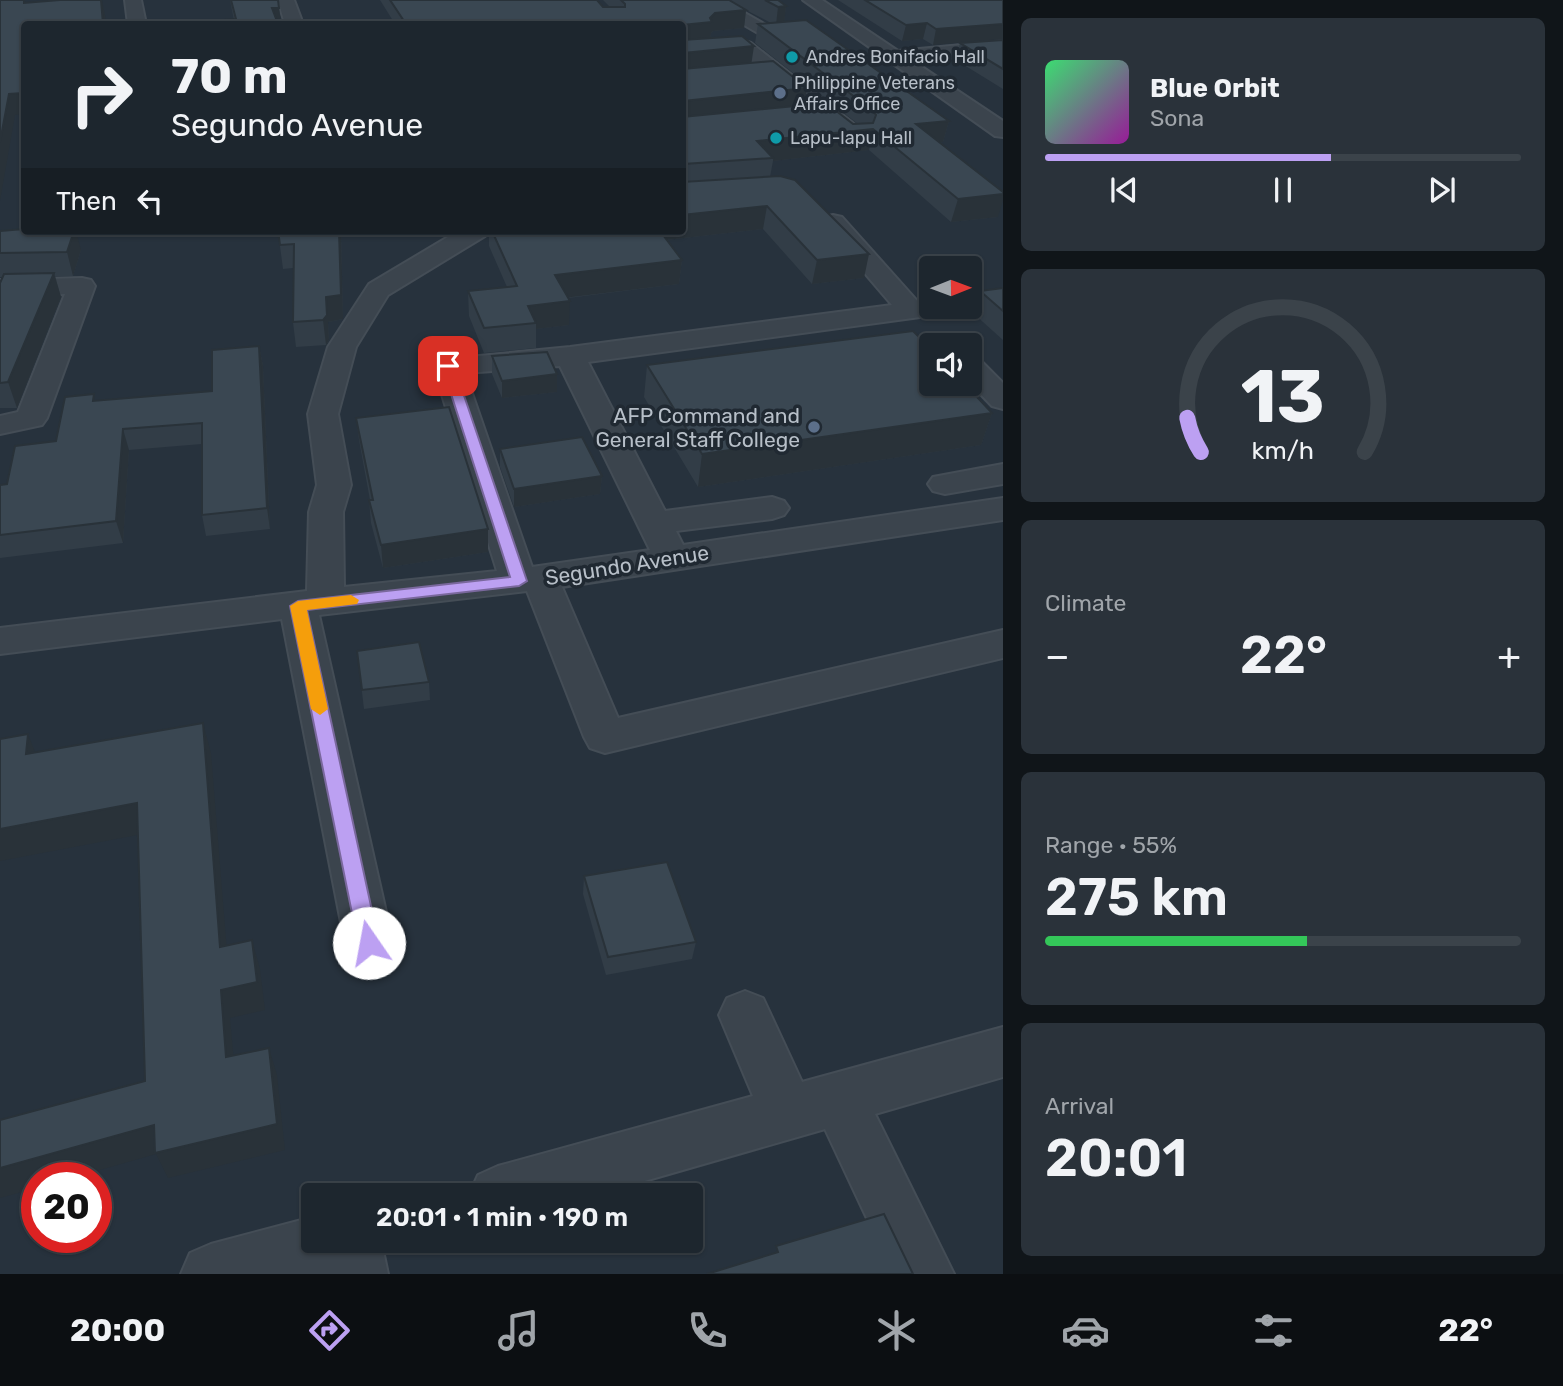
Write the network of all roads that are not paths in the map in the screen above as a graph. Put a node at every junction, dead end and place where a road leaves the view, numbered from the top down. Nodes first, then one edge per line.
1 (133, 0) edge
2 (286, 0) edge
3 (709, 0) edge
4 (811, 0) edge
5 (136, 21) edge
6 (293, 21) edge
7 (849, 27) junction
8 (823, 29) edge
9 (686, 41) edge
10 (1003, 47) edge
11 (686, 52) edge
12 (894, 57) junction
13 (775, 72) junction
14 (749, 75) edge
15 (827, 114) junction
16 (801, 117) edge
17 (1003, 131) edge
18 (858, 138) edge
19 (814, 200) edge
20 (469, 235) edge
21 (0, 288) edge
22 (919, 310) edge
23 (912, 311) junction
24 (570, 356) junction
25 (982, 378) edge
26 (1003, 400) edge
27 (0, 425) edge
28 (1003, 474) edge
29 (945, 484) dead end
30 (772, 508) dead end
31 (1003, 509) edge
32 (654, 523) junction
33 (672, 558) junction
34 (530, 580) junction
35 (312, 605) junction
36 (0, 641) edge
37 (1003, 644) edge
38 (369, 943) dead end
39 (745, 1015) dead end
40 (1003, 1052) edge
41 (813, 1106) junction
42 (540, 1183) edge
43 (301, 1250) edge
44 (354, 1253) edge
45 (211, 1274) edge
46 (358, 1274) edge
47 (924, 1274) edge

1 - 5 street
2 - 6 street
3 - 9 street
4 - 7 street
7 - 8 street
7 - 12 street
10 - 12 street
11 - 13 street
12 - 17 street
13 - 14 street
13 - 15 street
15 - 16 street
15 - 18 street
19 - 23 street
20 - 35 street
21 - 27 street
22 - 23 street
23 - 24 street
24 - 32 street
24 - 34 street
25 - 26 street
28 - 29 street
30 - 32 street
31 - 33 street, Segundo Avenue
32 - 33 street
33 - 34 street, Segundo Avenue
34 - 35 street, Segundo Avenue
34 - 37 street
35 - 36 street, Segundo Avenue
35 - 38 street
39 - 41 street
40 - 41 street
41 - 42 street
41 - 47 street
43 - 45 street
44 - 46 street

